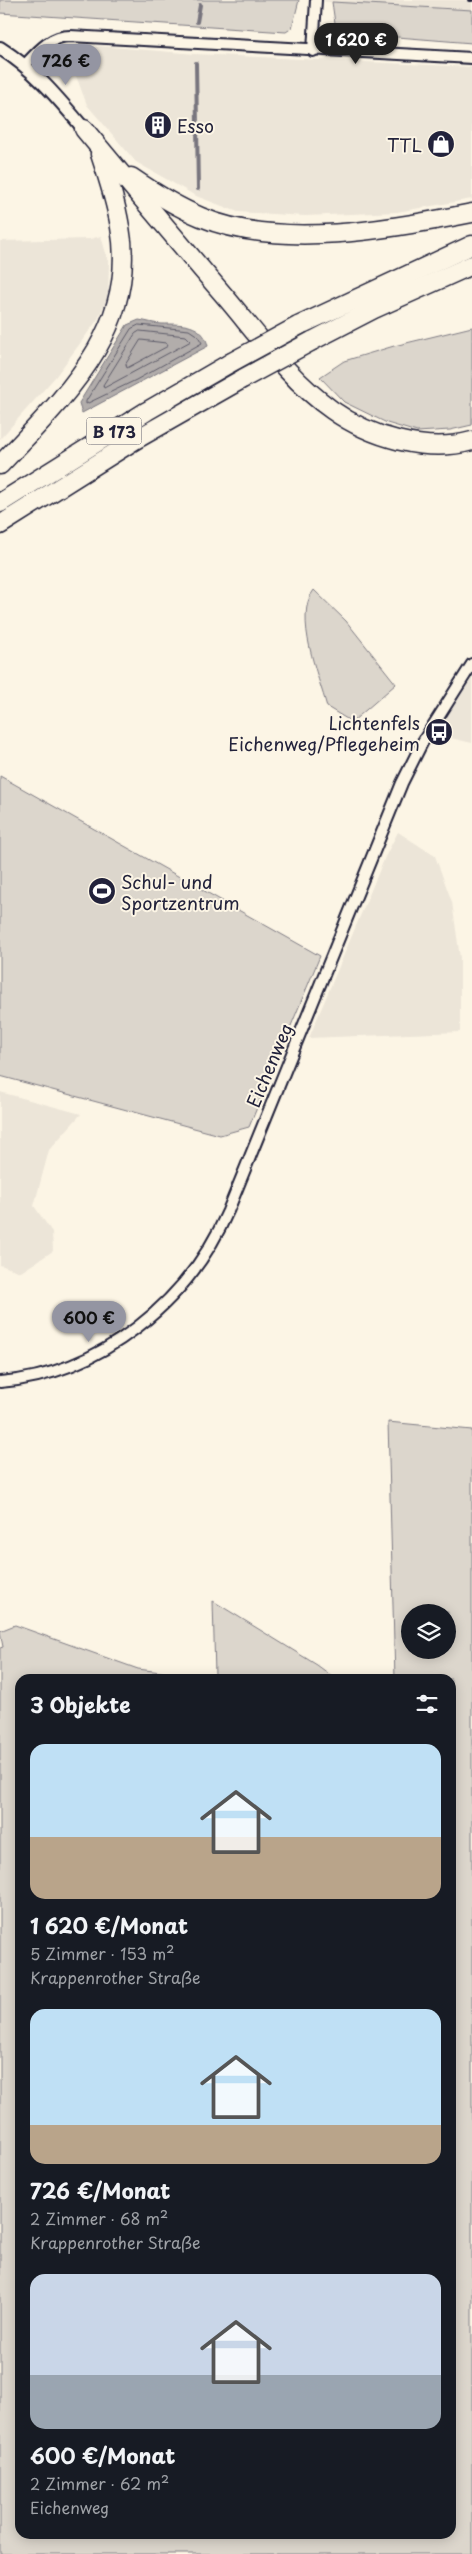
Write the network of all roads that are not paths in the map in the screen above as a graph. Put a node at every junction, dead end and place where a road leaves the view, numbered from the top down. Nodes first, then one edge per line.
1 (316, 0) edge
2 (0, 48) edge
3 (313, 51) junction
4 (472, 58) edge
5 (25, 64) junction
6 (84, 129) joint
7 (96, 144) junction
8 (115, 167) junction
9 (472, 213) edge
10 (472, 245) edge
11 (472, 265) edge
12 (472, 275) edge
13 (428, 285) junction
14 (472, 441) edge
15 (0, 465) edge
16 (0, 503) edge
17 (0, 525) edge
18 (472, 664) edge
19 (0, 1382) edge

1 - 3 street
2 - 5 street
3 - 4 street
3 - 5 street
5 - 6 street
6 - 7 highway
7 - 8 highway
7 - 15 highway
8 - 9 highway
8 - 14 highway
10 - 16 highway, B 173, bridge
11 - 13 highway, B 173
12 - 13 highway
13 - 17 highway, B 173, bridge
18 - 19 street, Eichenweg

